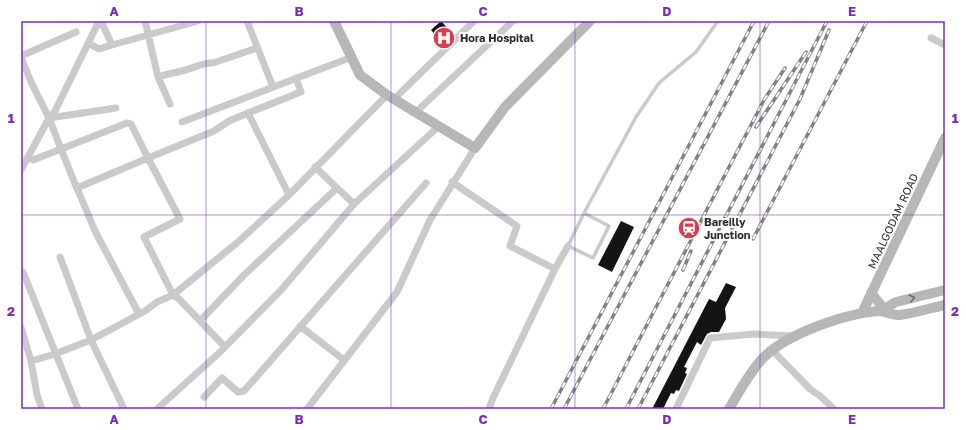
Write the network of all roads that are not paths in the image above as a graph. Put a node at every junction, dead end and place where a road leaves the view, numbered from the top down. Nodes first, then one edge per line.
1 (100, 21) edge
2 (145, 21) edge
3 (198, 21) edge
4 (247, 21) edge
5 (334, 21) edge
6 (474, 21) edge
7 (513, 21) edge
8 (590, 21) edge
9 (718, 21) edge
10 (76, 32) dead end
11 (147, 36) junction
12 (931, 38) dead end
13 (88, 43) junction
14 (112, 45) junction
15 (945, 45) edge
16 (257, 48) junction
17 (21, 56) edge
18 (352, 57) junction
19 (158, 77) junction
20 (296, 78) junction
21 (273, 87) junction
22 (391, 97) junction
23 (170, 104) dead end
24 (116, 108) dead end
25 (416, 112) junction
26 (248, 113) junction
27 (49, 118) junction
28 (182, 122) dead end
29 (439, 126) junction
30 (945, 138) edge
31 (475, 148) junction
32 (60, 149) junction
33 (148, 158) junction
34 (33, 160) dead end
35 (315, 168) junction
36 (21, 170) edge
37 (452, 182) junction
38 (426, 183) dead end
39 (337, 188) junction
40 (77, 189) junction
41 (289, 195) junction
42 (354, 204) junction
43 (584, 213) junction
44 (568, 246) junction
45 (60, 257) dead end
46 (555, 269) junction
47 (23, 272) dead end
48 (945, 290) edge
49 (872, 293) junction
50 (173, 296) junction
51 (945, 305) edge
52 (883, 310) junction
53 (139, 314) junction
54 (862, 314) junction
55 (200, 321) junction
56 (300, 326) junction
57 (21, 327) edge
58 (795, 336) junction
59 (91, 340) junction
60 (225, 347) junction
61 (772, 350) junction
62 (55, 354) junction
63 (344, 360) junction
64 (31, 361) junction
65 (204, 397) dead end
66 (42, 409) edge
67 (78, 409) edge
68 (124, 409) edge
69 (157, 409) edge
70 (307, 409) edge
71 (489, 409) edge
72 (676, 409) edge
73 (729, 409) edge
74 (834, 409) edge

1 - 13 street
1 - 14 street
2 - 11 street
3 - 11 street
4 - 16 street
5 - 18 street
6 - 22 street
7 - 25 street
8 - 31 street
9 - 43 lane
10 - 17 street
11 - 14 street
11 - 19 street
12 - 15 street
13 - 14 street
13 - 27 street
16 - 19 street
16 - 21 street
17 - 27 street
18 - 20 street
18 - 22 street
19 - 23 street
20 - 21 street
20 - 26 street
21 - 28 street
22 - 25 street
22 - 35 street
24 - 27 street
25 - 29 street
26 - 33 street
26 - 41 street
27 - 32 street
27 - 36 street
29 - 31 street
29 - 42 street
30 - 49 street, MAALGODAM ROAD
31 - 37 street
32 - 33 street
32 - 34 street
32 - 40 street
33 - 40 street
33 - 50 street
35 - 39 street
35 - 41 street
37 - 46 street
37 - 63 street
38 - 56 street
39 - 42 street
39 - 55 street
40 - 53 street
41 - 50 street
42 - 60 street
43 - 44 lane
43 - 44 lane
44 - 46 street
45 - 59 street
46 - 71 street
47 - 62 street
52 -> 48 street
49 - 52 street
49 - 54 street, MAALGODAM ROAD
50 - 53 street
50 - 55 street
51 - 52 street
52 - 54 street
53 - 59 street
54 - 58 street
55 - 60 street
56 - 63 street
56 - 65 street
57 - 64 street
58 - 61 street
58 - 72 street
59 - 62 street
59 - 68 street
60 - 69 street
61 - 73 street
61 - 74 street
62 - 64 street
62 - 67 street
63 - 70 street
64 - 66 street

